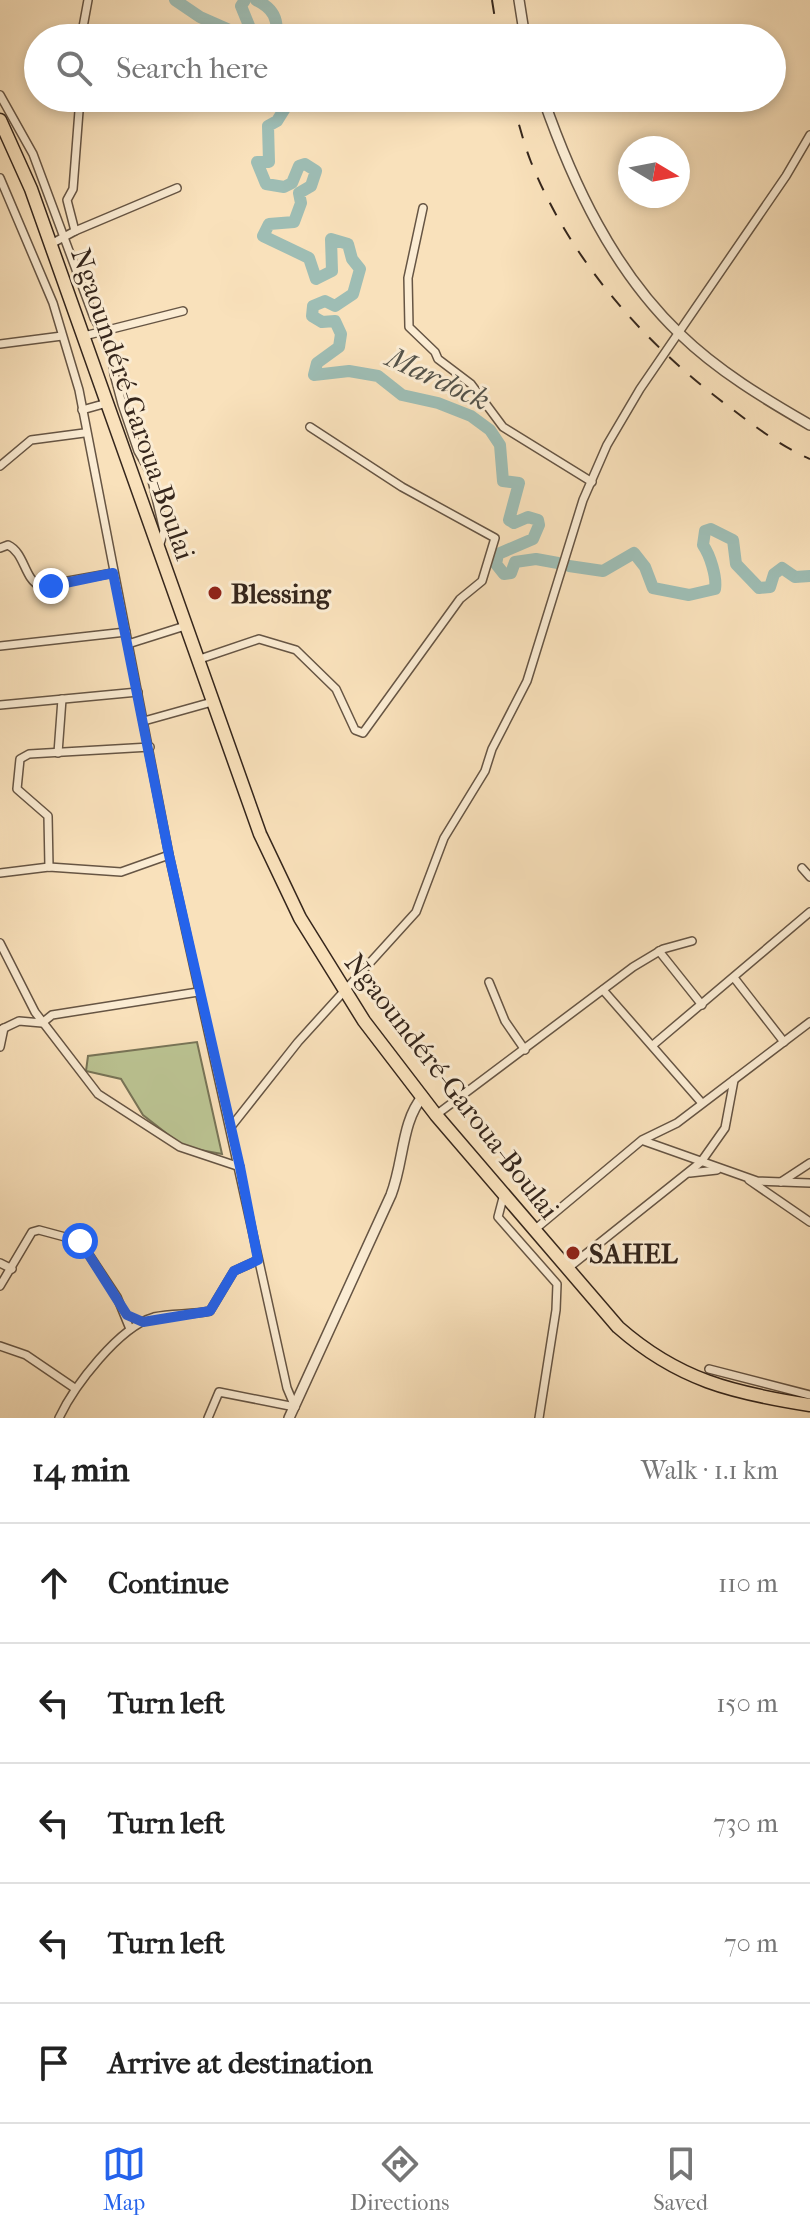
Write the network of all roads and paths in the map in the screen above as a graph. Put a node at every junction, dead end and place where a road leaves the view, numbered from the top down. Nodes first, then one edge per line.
1 (88, 0) edge
2 (519, 0) edge
3 (84, 24) edge
4 (523, 24) edge
5 (0, 95) edge
6 (79, 112) edge
7 (549, 112) edge
8 (0, 120) edge
9 (810, 135) edge
10 (0, 178) edge
11 (177, 188) dead end
12 (423, 208) dead end
13 (75, 231) junction
14 (64, 236) junction
15 (51, 244) junction
16 (183, 311) dead end
17 (101, 331) junction
18 (680, 335) junction
19 (62, 336) junction
20 (84, 336) junction
21 (0, 344) edge
22 (107, 403) junction
23 (82, 410) junction
24 (810, 425) edge
25 (310, 427) dead end
26 (84, 433) junction
27 (0, 466) edge
28 (592, 482) junction
29 (0, 548) edge
30 (158, 549) junction
31 (113, 573) junction
32 (185, 626) junction
33 (126, 632) junction
34 (128, 644) junction
35 (0, 646) edge
36 (197, 660) junction
37 (138, 692) junction
38 (62, 699) junction
39 (212, 702) junction
40 (0, 705) edge
41 (144, 721) junction
42 (150, 747) junction
43 (58, 753) junction
44 (169, 855) junction
45 (49, 867) junction
46 (802, 868) dead end
47 (0, 873) edge
48 (810, 877) edge
49 (810, 912) edge
50 (692, 941) dead end
51 (0, 943) edge
52 (659, 951) junction
53 (735, 979) junction
54 (489, 982) dead end
55 (603, 990) junction
56 (198, 992) junction
57 (344, 992) junction
58 (702, 1005) junction
59 (810, 1022) edge
60 (42, 1023) junction
61 (2, 1029) edge
62 (784, 1042) junction
63 (653, 1045) junction
64 (0, 1047) edge
65 (525, 1050) junction
66 (734, 1080) junction
67 (423, 1096) junction
68 (701, 1102) junction
69 (436, 1115) junction
70 (230, 1128) junction
71 (642, 1140) junction
72 (701, 1162) junction
73 (810, 1163) edge
74 (240, 1167) junction
75 (723, 1169) junction
76 (688, 1174) junction
77 (742, 1175) junction
78 (810, 1183) edge
79 (779, 1184) junction
80 (504, 1194) junction
81 (810, 1222) edge
82 (533, 1231) junction
83 (258, 1260) junction
84 (0, 1263) edge
85 (12, 1269) junction
86 (566, 1270) junction
87 (0, 1286) edge
88 (127, 1315) junction
89 (143, 1322) junction
90 (130, 1329) junction
91 (0, 1346) edge
92 (709, 1369) dead end
93 (73, 1387) junction
94 (810, 1395) edge
95 (810, 1405) edge
96 (295, 1407) junction
97 (59, 1418) edge
98 (208, 1418) edge
99 (289, 1418) edge
100 (539, 1418) edge

1 - 3 street
2 - 4 street
5 - 14 street
6 - 13 street
7 - 18 street
8 - 15 highway, Ngaoundéré-Garoua-Boulai
9 - 18 street
10 - 19 street
11 - 13 street
12 - 28 street
13 - 14 street
14 - 15 street
14 - 17 street
15 - 20 highway, Ngaoundéré-Garoua-Boulai
16 - 17 street
17 - 20 street
17 - 30 street
18 - 24 street
18 - 28 street
19 - 21 street
19 - 23 street
20 - 22 highway, Ngaoundéré-Garoua-Boulai
22 - 23 street
22 - 30 highway, Ngaoundéré-Garoua-Boulai
23 - 26 street
25 - 36 street
26 - 27 street
26 - 31 street
28 - 57 street
29 - 31 street
30 - 32 highway, Ngaoundéré-Garoua-Boulai
31 - 33 street
32 - 34 street
32 - 36 highway, Ngaoundéré-Garoua-Boulai
33 - 34 street
33 - 35 street
34 - 37 street
36 - 39 highway, Ngaoundéré-Garoua-Boulai
37 - 38 street
37 - 41 street
38 - 40 street
38 - 43 street
39 - 41 street
39 - 57 highway, Ngaoundéré-Garoua-Boulai
41 - 42 street
42 - 43 street
42 - 44 street
43 - 45 street
44 - 45 street
44 - 56 street
45 - 47 street
46 - 48 street
49 - 53 street
50 - 52 street
51 - 60 street
52 - 55 street
52 - 58 street
53 - 58 street
53 - 62 street
54 - 65 street
55 - 63 street
55 - 65 street
56 - 60 street
56 - 70 street
57 - 67 highway, Ngaoundéré-Garoua-Boulai
57 - 70 street
58 - 63 street
59 - 62 street
60 - 61 street
60 - 74 street
61 - 64 street
62 - 66 street
63 - 68 street
65 - 69 street
66 - 68 street
66 - 72 street
67 - 69 highway, Ngaoundéré-Garoua-Boulai
67 - 96 street
68 - 71 street
69 - 80 highway, Ngaoundéré-Garoua-Boulai
70 - 74 street
71 - 72 street
71 - 82 street
72 - 75 street
72 - 76 street
73 - 79 street
74 - 83 street
75 - 76 street
75 - 77 street
76 - 86 street
77 - 79 street
77 - 81 street
78 - 79 street
80 - 82 highway, Ngaoundéré-Garoua-Boulai
80 - 100 street
82 - 86 highway, Ngaoundéré-Garoua-Boulai
83 - 89 street
83 - 96 street
84 - 85 street
85 - 87 street
85 - 88 street
86 - 95 highway, Ngaoundéré-Garoua-Boulai
88 - 89 street
88 - 90 street
89 - 90 street
90 - 93 street
91 - 93 street
92 - 94 street
93 - 97 street
96 - 98 street
96 - 99 street

